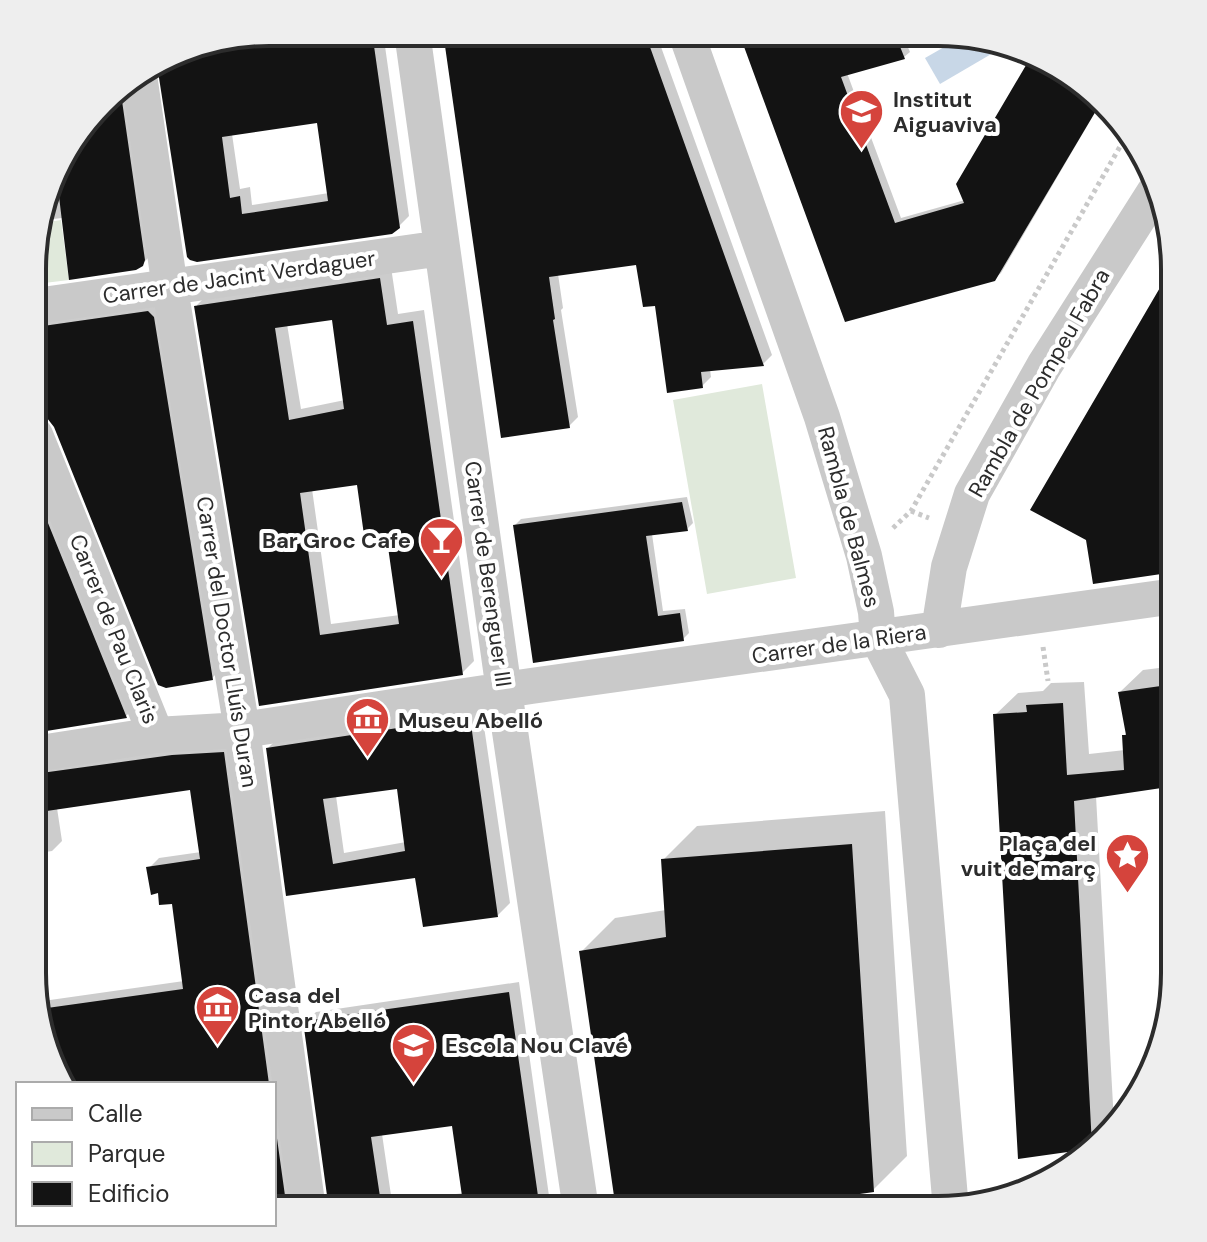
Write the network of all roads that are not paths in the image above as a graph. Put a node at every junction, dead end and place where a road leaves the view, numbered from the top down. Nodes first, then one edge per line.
1 (414, 46) edge
2 (691, 46) edge
3 (141, 87) edge
4 (1150, 200) edge
5 (442, 248) junction
6 (170, 288) junction
7 (46, 305) edge
8 (46, 462) edge
9 (1161, 598) edge
10 (939, 630) junction
11 (878, 638) junction
12 (504, 691) junction
13 (242, 730) junction
14 (156, 735) junction
15 (46, 752) edge
16 (306, 1196) edge
17 (579, 1196) edge
18 (950, 1196) edge

1 - 5 street, Carrer de Berenguer III
2 - 11 street, Rambla de Balmes
3 - 6 street, Carrer del Doctor Lluís Duran
4 - 10 street, Rambla de Pompeu Fabra
5 - 6 street, Carrer de Jacint Verdaguer
5 - 12 street, Carrer de Berenguer III
6 - 7 street, Carrer de Jacint Verdaguer
6 - 13 street, Carrer del Doctor Lluís Duran
8 - 14 street, Carrer de Pau Claris
9 - 10 street, Carrer de la Riera
10 - 11 street, Carrer de la Riera
11 - 12 street, Carrer de la Riera
11 - 18 street, Rambla de Balmes
12 - 13 street, Carrer de la Riera
12 - 17 street, Carrer de Berenguer III
13 - 14 street, Carrer de la Riera
13 - 16 street, Carrer del Doctor Lluís Duran
14 - 15 street, Carrer de la Riera

